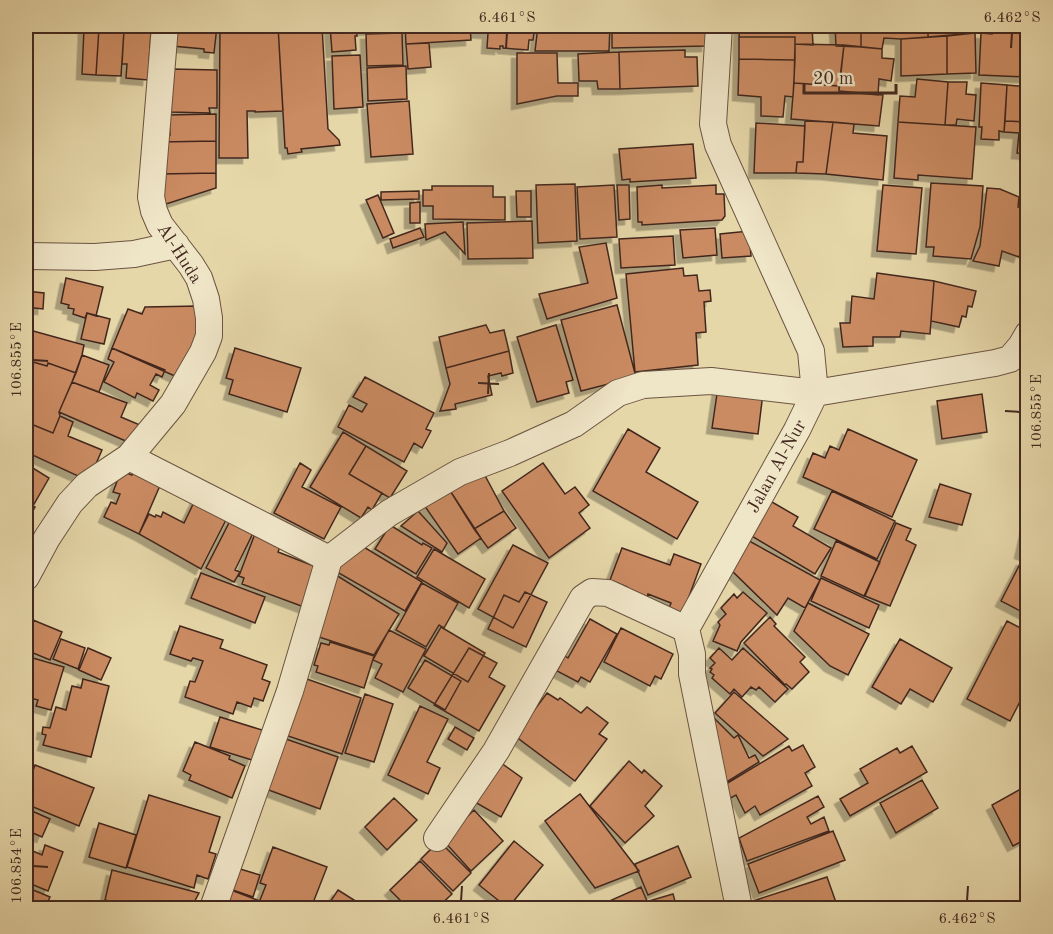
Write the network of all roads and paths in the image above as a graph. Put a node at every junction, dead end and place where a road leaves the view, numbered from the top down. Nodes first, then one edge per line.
1 (165, 26) edge
2 (719, 26) edge
3 (176, 245) junction
4 (26, 256) edge
5 (1028, 334) edge
6 (815, 393) junction
7 (129, 457) junction
8 (329, 559) junction
9 (26, 577) edge
10 (686, 629) junction
11 (437, 838) dead end
12 (213, 909) edge
13 (739, 909) edge

1 - 3 street, Al-Huda
2 - 6 street
3 - 4 street
3 - 7 street, Al-Huda
5 - 6 street
6 - 8 street
6 - 10 street, Jalan Al-Nur
7 - 8 street
7 - 9 street, Al-Huda
8 - 12 street
10 - 11 street
10 - 13 street

